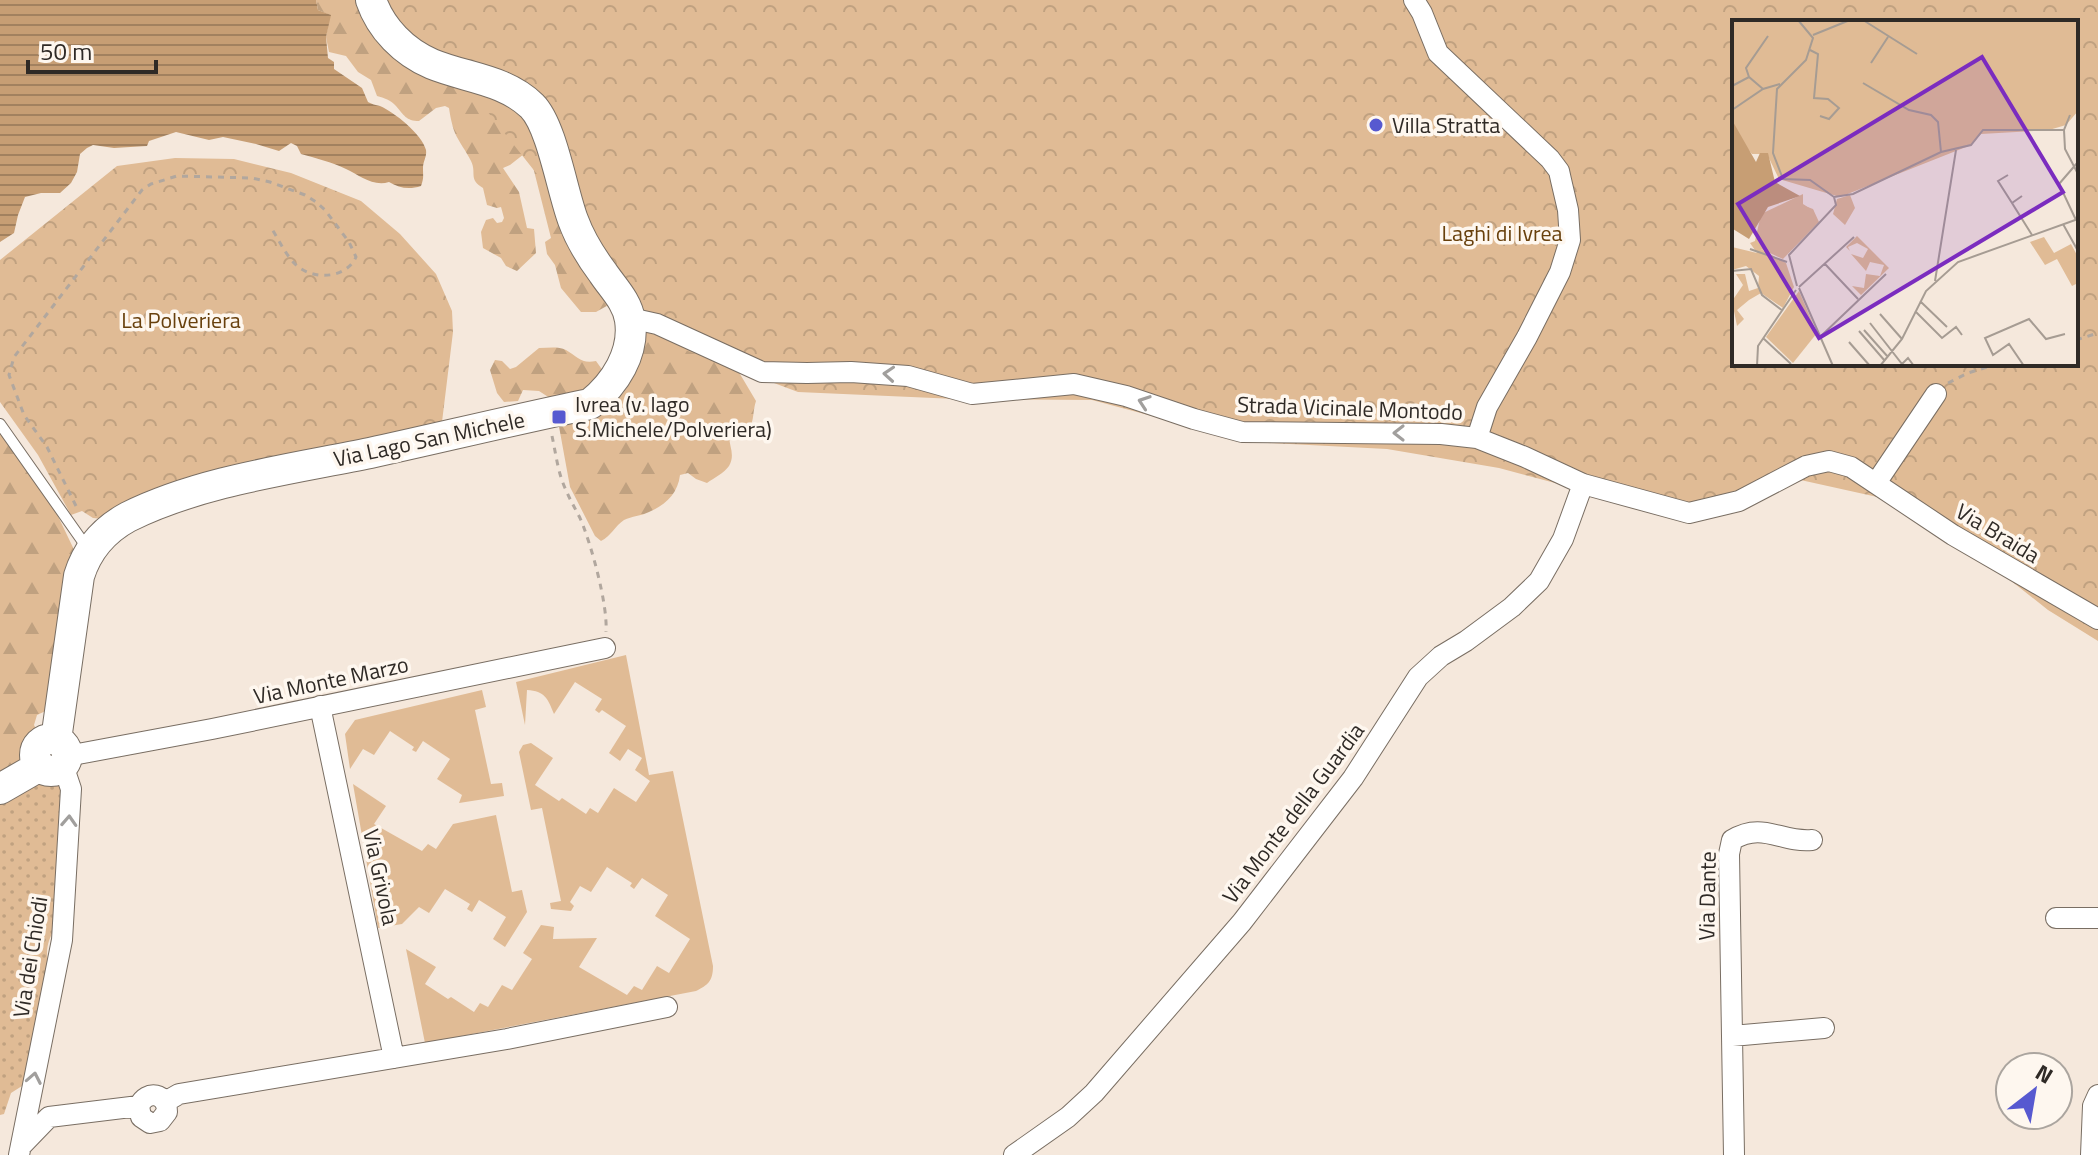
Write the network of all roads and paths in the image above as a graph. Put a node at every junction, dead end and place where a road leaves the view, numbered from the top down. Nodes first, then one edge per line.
1 (371, 0) edge
2 (1414, 0) edge
3 (270, 226) dead end
4 (630, 318) junction
5 (2098, 333) edge
6 (2078, 339) edge
7 (1991, 366) edge
8 (1936, 394) joint
9 (546, 413) junction
10 (0, 424) edge
11 (1477, 438) junction
12 (1876, 483) junction
13 (1583, 484) junction
14 (79, 512) dead end
15 (90, 551) junction
16 (2098, 619) edge
17 (605, 648) joint
18 (320, 706) junction
19 (56, 757) junction
20 (0, 789) edge
21 (1812, 840) dead end
22 (2056, 918) dead end
23 (2098, 918) edge
24 (667, 1007) dead end
25 (1824, 1028) dead end
26 (1732, 1036) junction
27 (394, 1058) junction
28 (2098, 1095) edge
29 (20, 1150) edge
30 (1014, 1155) edge
31 (1734, 1155) edge
32 (2091, 1155) edge

1 - 4 main road
2 - 11 street, Strada Vicinale Montodo
3 - 14 path
4 - 9 main road, Via Lago San Michele
11 -> 4 street, Strada Vicinale Montodo
5 - 6 path
7 - 8 path
8 - 12 street
9 - 15 main road, Via Lago San Michele
9 - 17 path
10 - 15 lane
11 - 13 street, Via Braida
12 - 13 street, Via Braida
12 - 16 street, Via Braida
13 - 30 street, Via Monte della Guardia
15 - 19 main road, Via Lago San Michele
17 - 18 street, Via Monte Marzo
18 - 19 street, Via Monte Marzo
18 - 27 street, Via Grivola
19 - 20 main road
29 -> 19 street, Via dei Chiodi
21 - 26 street, Via Dante
22 - 23 street
24 - 27 street
25 - 26 street
26 - 31 street, Via Dante
27 - 29 street
28 - 32 street

